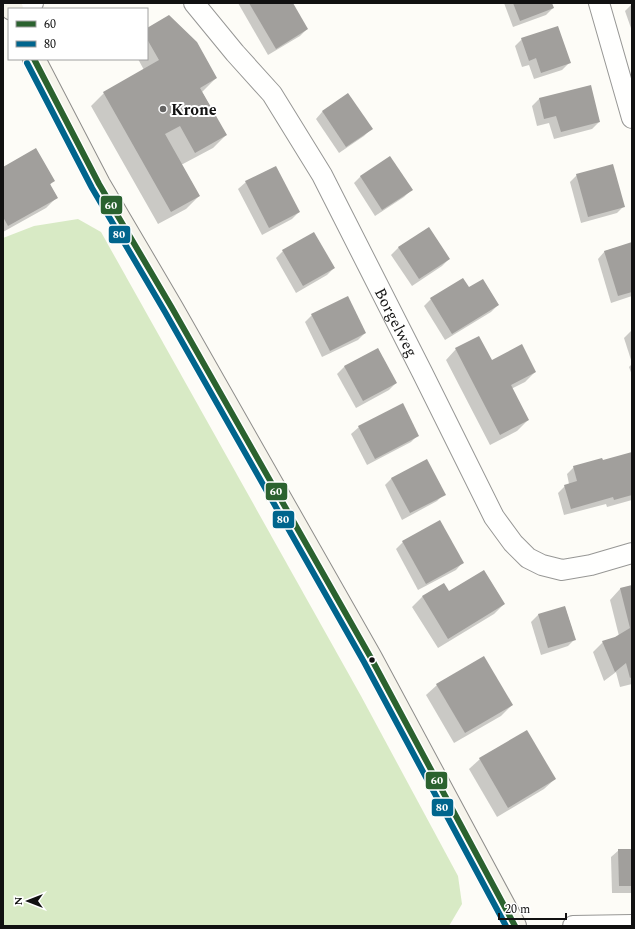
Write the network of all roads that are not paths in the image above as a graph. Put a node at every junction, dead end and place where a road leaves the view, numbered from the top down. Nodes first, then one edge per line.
1 (33, 3) edge
2 (194, 3) edge
3 (599, 3) edge
4 (16, 8) edge
5 (35, 60) edge
6 (632, 118) edge
7 (632, 553) edge
8 (632, 925) edge
9 (515, 926) edge
10 (573, 926) edge

1 - 4 street
2 - 7 street, Borgelweg
3 - 6 street
5 - 9 main road
8 - 10 street

